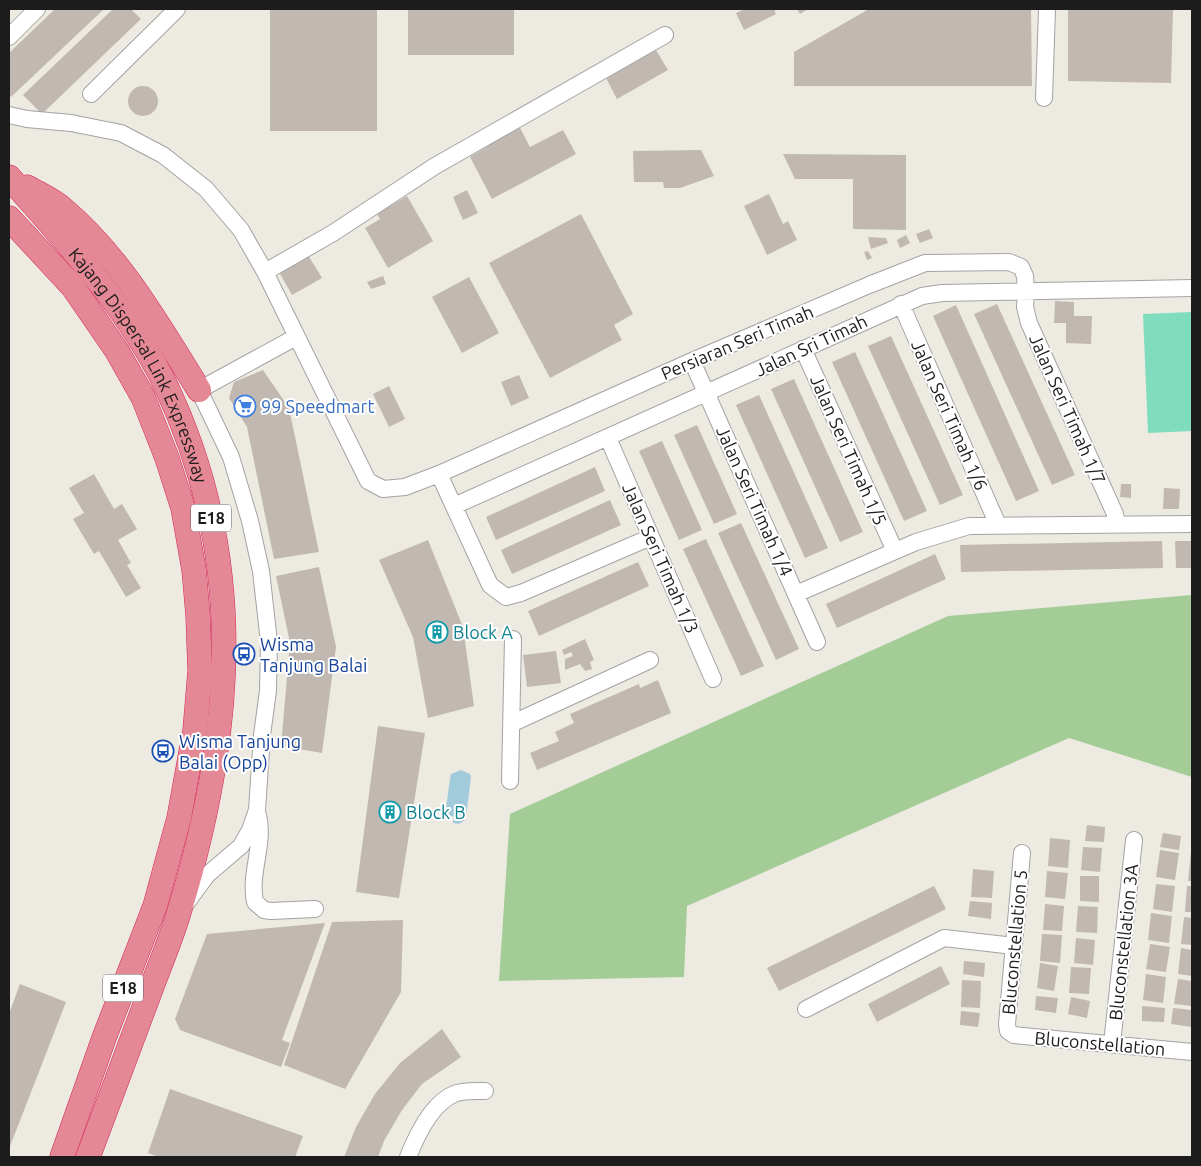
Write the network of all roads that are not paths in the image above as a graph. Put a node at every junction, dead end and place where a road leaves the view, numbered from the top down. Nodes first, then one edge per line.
1 (37, 9) edge
2 (1047, 9) edge
3 (167, 12) edge
4 (665, 35) dead end
5 (9, 37) edge
6 (91, 94) dead end
7 (1044, 98) dead end
8 (9, 115) edge
9 (9, 176) edge
10 (9, 218) edge
11 (265, 272) junction
12 (1192, 288) edge
13 (1026, 292) junction
14 (901, 304) junction
15 (296, 336) junction
16 (803, 349) junction
17 (692, 361) junction
18 (199, 390) junction
19 (706, 394) junction
20 (608, 438) junction
21 (439, 474) junction
22 (454, 506) junction
23 (998, 524) junction
24 (1117, 524) junction
25 (1192, 524) edge
26 (651, 537) junction
27 (895, 551) junction
28 (796, 594) junction
29 (513, 639) dead end
30 (817, 642) dead end
31 (650, 660) dead end
32 (713, 679) dead end
33 (512, 723) junction
34 (510, 781) dead end
35 (257, 810) junction
36 (1134, 840) dead end
37 (1022, 854) dead end
38 (229, 856) junction
39 (255, 869) junction
40 (314, 909) dead end
41 (179, 913) junction
42 (1014, 946) junction
43 (806, 1009) dead end
44 (1008, 1031) joint
45 (1112, 1044) junction
46 (1192, 1052) edge
47 (485, 1091) dead end
48 (62, 1157) edge
49 (88, 1157) edge
50 (408, 1157) edge

1 - 5 street
2 - 7 street
3 - 6 street
4 - 11 street
8 - 11 street, Persiaran Seri Timah
9 - 18 highway
9 - 41 highway, Kajang Dispersal Link Expressway / E18
10 - 48 highway, Kajang Dispersal Link Expressway / E18
11 - 15 street, Persiaran Seri Timah
12 - 13 street, Jalan Sri Timah
13 - 14 street, Jalan Sri Timah
13 - 17 street, Persiaran Seri Timah
13 - 24 street, Jalan Seri Timah 1/7
14 - 16 street, Jalan Sri Timah
14 - 23 street, Jalan Seri Timah 1/6
15 - 18 street
15 - 21 street, Persiaran Seri Timah
16 - 19 street, Jalan Sri Timah
16 - 27 street, Jalan Seri Timah 1/5
17 - 19 street, Jalan Seri Timah 1/4
17 - 21 street, Persiaran Seri Timah
18 - 35 street
19 - 20 street, Jalan Sri Timah
19 - 28 street, Jalan Seri Timah 1/4
20 - 22 street, Jalan Sri Timah
20 - 26 street, Jalan Seri Timah 1/3
21 - 22 street
22 - 26 street
23 - 24 street
23 - 27 street
24 - 25 street
26 - 32 street, Jalan Seri Timah 1/3
27 - 28 street
28 - 30 street, Jalan Seri Timah 1/4
29 - 33 street
31 - 33 street
33 - 34 street
35 - 38 street
35 - 39 street
36 - 45 street, Bluconstellation 3A
37 - 42 street, Bluconstellation 5
38 - 39 street
38 - 41 street
39 - 40 street
41 - 49 highway, Kajang Dispersal Link Expressway / E18
42 - 43 street
42 - 44 street, Bluconstellation 5
44 - 45 street, Bluconstellation
45 - 46 street, Bluconstellation
47 - 50 street

